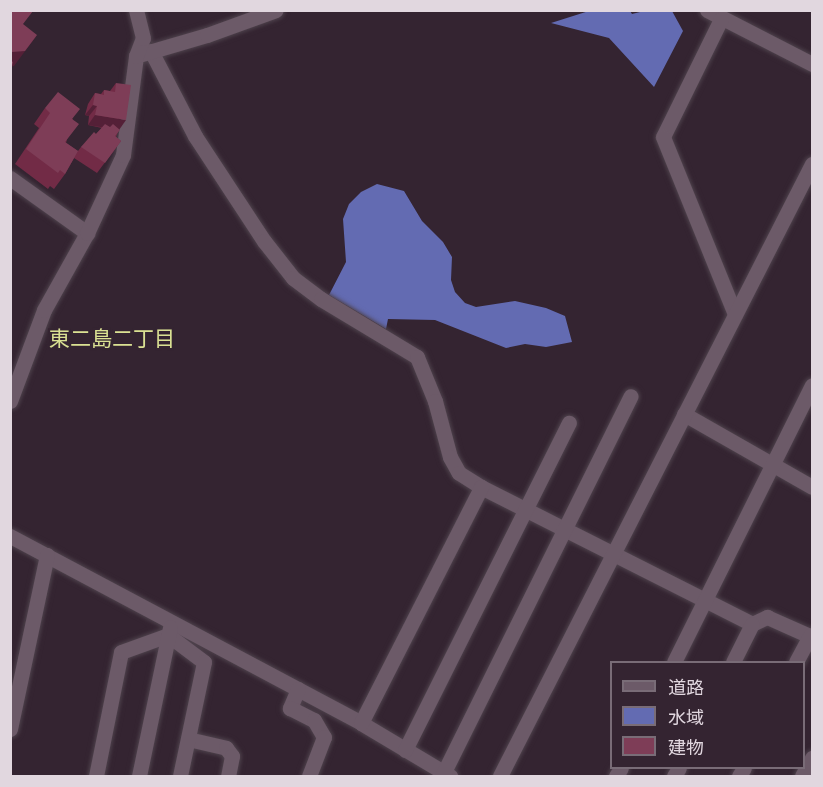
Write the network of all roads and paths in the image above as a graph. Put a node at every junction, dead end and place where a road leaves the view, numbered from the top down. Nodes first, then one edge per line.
1 (136, 10) edge
2 (276, 10) edge
3 (707, 10) edge
4 (721, 19) junction
5 (144, 54) junction
6 (813, 64) edge
7 (813, 164) edge
8 (10, 178) edge
9 (87, 233) junction
10 (735, 314) junction
11 (813, 384) edge
12 (631, 396) dead end
13 (10, 401) edge
14 (684, 414) junction
15 (569, 423) dead end
16 (772, 464) junction
17 (481, 487) junction
18 (813, 487) edge
19 (525, 509) junction
20 (565, 528) junction
21 (10, 536) edge
22 (613, 552) junction
23 (47, 555) junction
24 (705, 600) junction
25 (752, 624) junction
26 (170, 628) junction
27 (811, 637) edge
28 (675, 661) edge
29 (734, 661) edge
30 (797, 661) edge
31 (298, 689) junction
32 (361, 723) junction
33 (10, 729) edge
34 (188, 739) junction
35 (405, 750) junction
36 (813, 758) edge
37 (445, 775) edge
38 (96, 777) edge
39 (139, 777) edge
40 (180, 777) edge
41 (228, 777) edge
42 (309, 777) edge
43 (500, 777) edge
44 (802, 777) edge

1 - 5 street
2 - 5 street
3 - 4 street
4 - 6 street
4 - 10 street
5 - 9 street
5 - 17 street
7 - 10 street
8 - 9 street
9 - 13 street
10 - 14 street
11 - 16 street
12 - 20 street
14 - 16 street
14 - 22 street
15 - 19 street
16 - 18 street
16 - 24 street
17 - 19 street
17 - 32 street
19 - 20 street
19 - 35 street
20 - 22 street
20 - 37 street
21 - 23 street
22 - 24 street
22 - 43 street
23 - 26 street
23 - 33 street
24 - 25 street
24 - 28 street
25 - 27 street
25 - 29 street
26 - 31 street
26 - 34 street
26 - 38 street
26 - 39 street
27 - 30 street
31 - 32 street
31 - 42 street
32 - 35 street
34 - 40 street
34 - 41 street
35 - 37 street
36 - 44 street

